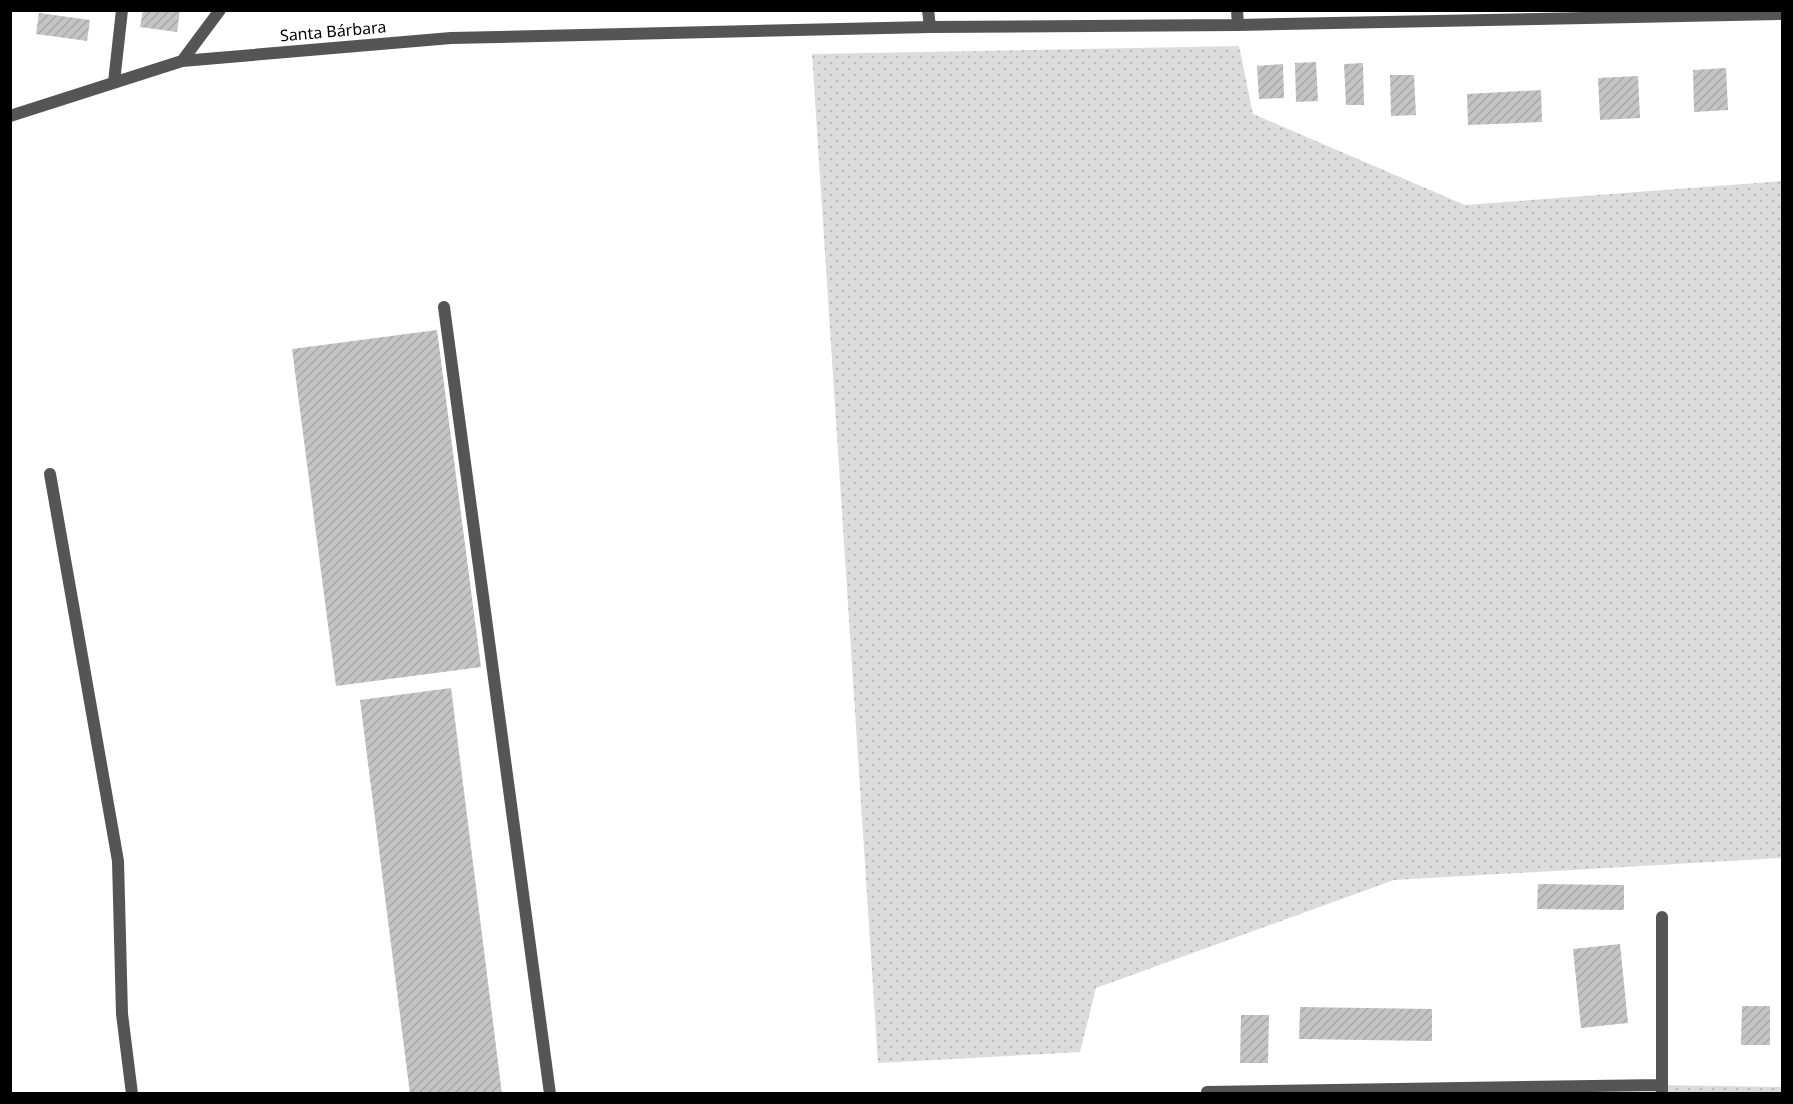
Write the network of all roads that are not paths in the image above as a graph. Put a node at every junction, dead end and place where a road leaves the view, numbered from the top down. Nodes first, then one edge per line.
1 (122, 10) edge
2 (220, 10) edge
3 (928, 10) edge
4 (1238, 10) edge
5 (1782, 14) edge
6 (1238, 25) junction
7 (930, 27) junction
8 (182, 61) junction
9 (114, 82) junction
10 (10, 116) edge
11 (444, 307) dead end
12 (50, 474) dead end
13 (1662, 917) dead end
14 (1662, 1090) edge
15 (1207, 1092) dead end
16 (132, 1094) edge
17 (550, 1094) edge

1 - 9 street
2 - 8 street
3 - 7 street
4 - 6 street
5 - 6 street, Santa Bárbara
6 - 7 street, Santa Bárbara
7 - 8 street, Santa Bárbara
8 - 9 street, Santa Bárbara
9 - 10 street, Santa Bárbara
11 - 17 street
12 - 16 street
13 - 14 street
14 - 15 street

